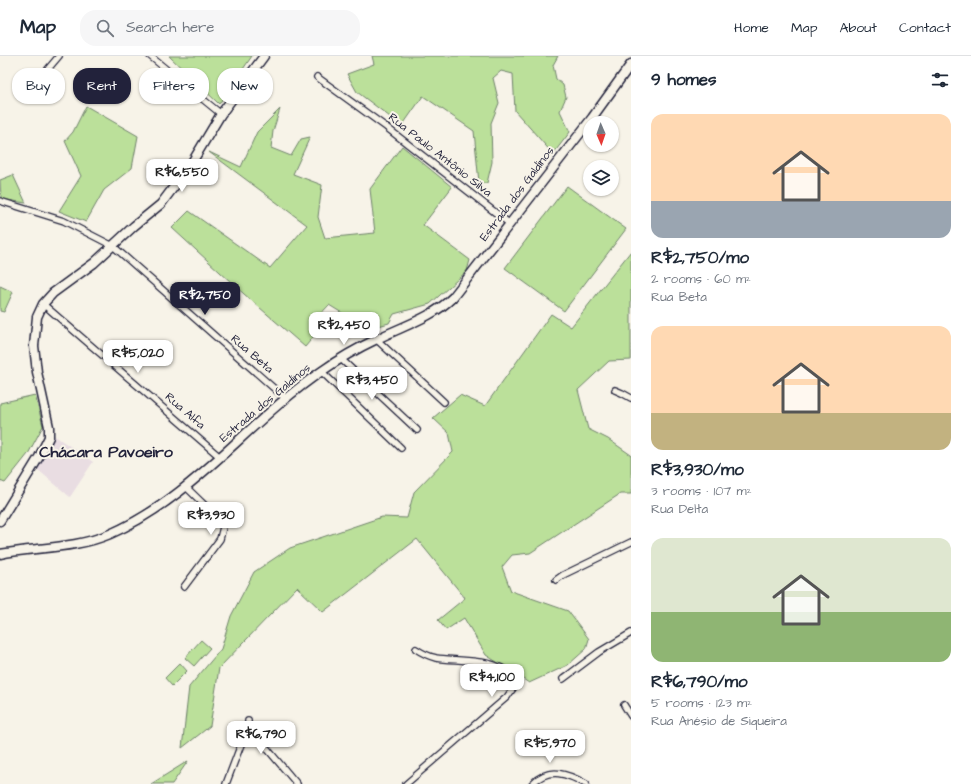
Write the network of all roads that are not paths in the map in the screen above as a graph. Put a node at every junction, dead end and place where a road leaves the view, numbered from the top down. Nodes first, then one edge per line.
1 (59, 56) edge
2 (150, 56) edge
3 (264, 56) edge
4 (631, 64) edge
5 (49, 68) edge
6 (317, 77) dead end
7 (220, 114) junction
8 (0, 201) edge
9 (510, 224) junction
10 (113, 246) junction
11 (43, 304) junction
12 (376, 339) junction
13 (341, 359) junction
14 (321, 372) junction
15 (614, 390) dead end
16 (631, 398) edge
17 (286, 399) junction
18 (444, 402) dead end
19 (417, 430) dead end
20 (402, 448) dead end
21 (220, 457) junction
22 (186, 487) junction
23 (0, 521) edge
24 (631, 542) edge
25 (0, 554) edge
26 (556, 580) dead end
27 (184, 587) dead end
28 (631, 633) edge
29 (416, 649) dead end
30 (563, 679) dead end
31 (624, 705) dead end
32 (631, 716) edge
33 (574, 781) edge
34 (226, 784) edge
35 (297, 784) edge
36 (406, 784) edge
37 (532, 784) edge
38 (586, 784) edge

1 - 5 street
2 - 7 street
3 - 7 street
4 - 9 street, Estrada dos Galdinos
6 - 9 street, Rua Paulo Antônio Silva
7 - 10 street
8 - 10 street, Rua Beta
9 - 12 street, Estrada dos Galdinos
10 - 11 street
10 - 17 street, Rua Beta
11 - 21 street, Rua Alfa
11 - 23 street
12 - 13 street, Estrada dos Galdinos
12 - 18 street
13 - 14 street, Estrada dos Galdinos
13 - 19 street
14 - 17 street, Estrada dos Galdinos
14 - 20 street
15 - 16 street
17 - 21 street, Estrada dos Galdinos
21 - 22 street, Estrada dos Galdinos
22 - 25 street, Estrada dos Galdinos
22 - 27 street
24 - 26 street
28 - 30 street
29 - 36 street
31 - 32 street
33 - 37 street
33 - 38 street
34 - 35 street

